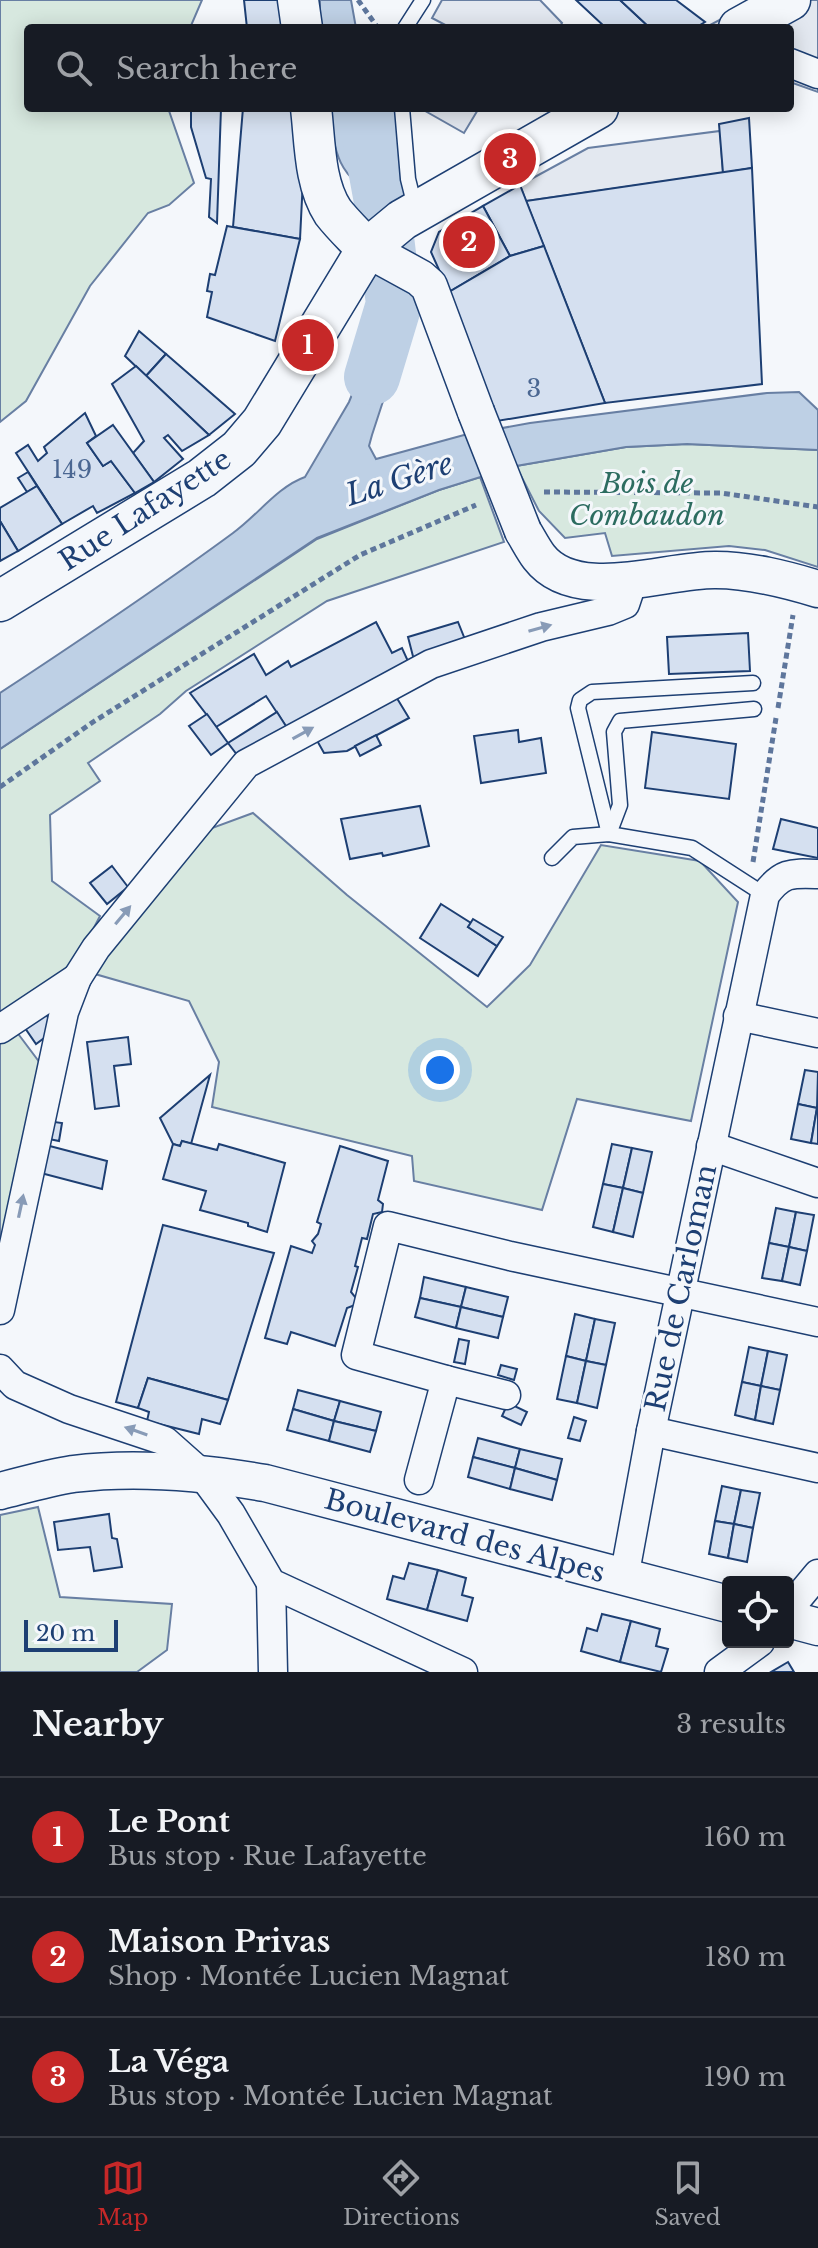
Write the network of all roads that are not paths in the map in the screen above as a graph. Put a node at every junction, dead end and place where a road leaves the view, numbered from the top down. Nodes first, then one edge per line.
1 (298, 0) edge
2 (423, 0) edge
3 (790, 0) edge
4 (301, 24) edge
5 (408, 24) edge
6 (748, 24) edge
7 (794, 65) edge
8 (818, 74) edge
9 (311, 112) edge
10 (402, 112) edge
11 (591, 112) edge
12 (409, 215) junction
13 (367, 249) junction
14 (633, 580) junction
15 (808, 586) edge
16 (0, 601) edge
17 (753, 683) dead end
18 (754, 709) dead end
19 (609, 834) junction
20 (552, 858) dead end
21 (818, 874) edge
22 (757, 889) junction
23 (77, 978) junction
24 (738, 1016) junction
25 (0, 1029) edge
26 (818, 1033) edge
27 (711, 1146) junction
28 (818, 1183) edge
29 (680, 1293) junction
30 (0, 1310) edge
31 (818, 1322) edge
32 (0, 1369) edge
33 (446, 1380) junction
34 (506, 1395) dead end
35 (651, 1431) junction
36 (818, 1468) edge
37 (201, 1473) junction
38 (419, 1480) dead end
39 (0, 1491) edge
40 (818, 1574) edge
41 (624, 1578) junction
42 (271, 1583) junction
43 (722, 1602) edge
44 (794, 1603) edge
45 (794, 1621) edge
46 (818, 1627) edge
47 (753, 1648) edge
48 (730, 1669) edge
49 (273, 1672) edge
50 (463, 1672) edge

1 - 4 main road
2 - 5 lane
3 - 6 main road
7 - 8 street
9 - 13 main road
10 - 12 lane
11 - 12 main road, Rue Lafayette
12 - 13 main road, Rue Lafayette
13 - 14 street, bridge
13 - 16 main road, Rue Lafayette
14 - 15 street
23 -> 14 street
17 - 19 lane
18 - 19 lane
19 - 20 lane
19 - 22 lane
21 - 22 street
22 - 24 street, Rue de Carloman
23 - 25 street
30 -> 23 street
24 - 26 street
24 - 27 street, Rue de Carloman
27 - 28 street
27 - 29 street, Rue de Carloman
29 - 31 street
29 - 33 street
29 - 35 street, Rue de Carloman
37 -> 32 street
33 - 34 street
33 - 38 street
35 - 36 street, Rue de Carloman
35 - 41 street, Rue de Carloman
37 - 39 street, Boulevard des Alpes
37 - 41 street, Boulevard des Alpes
37 - 42 street
40 - 44 street
41 - 43 street, Boulevard des Alpes
42 - 49 street
42 - 50 street
45 - 46 street
47 - 48 street

